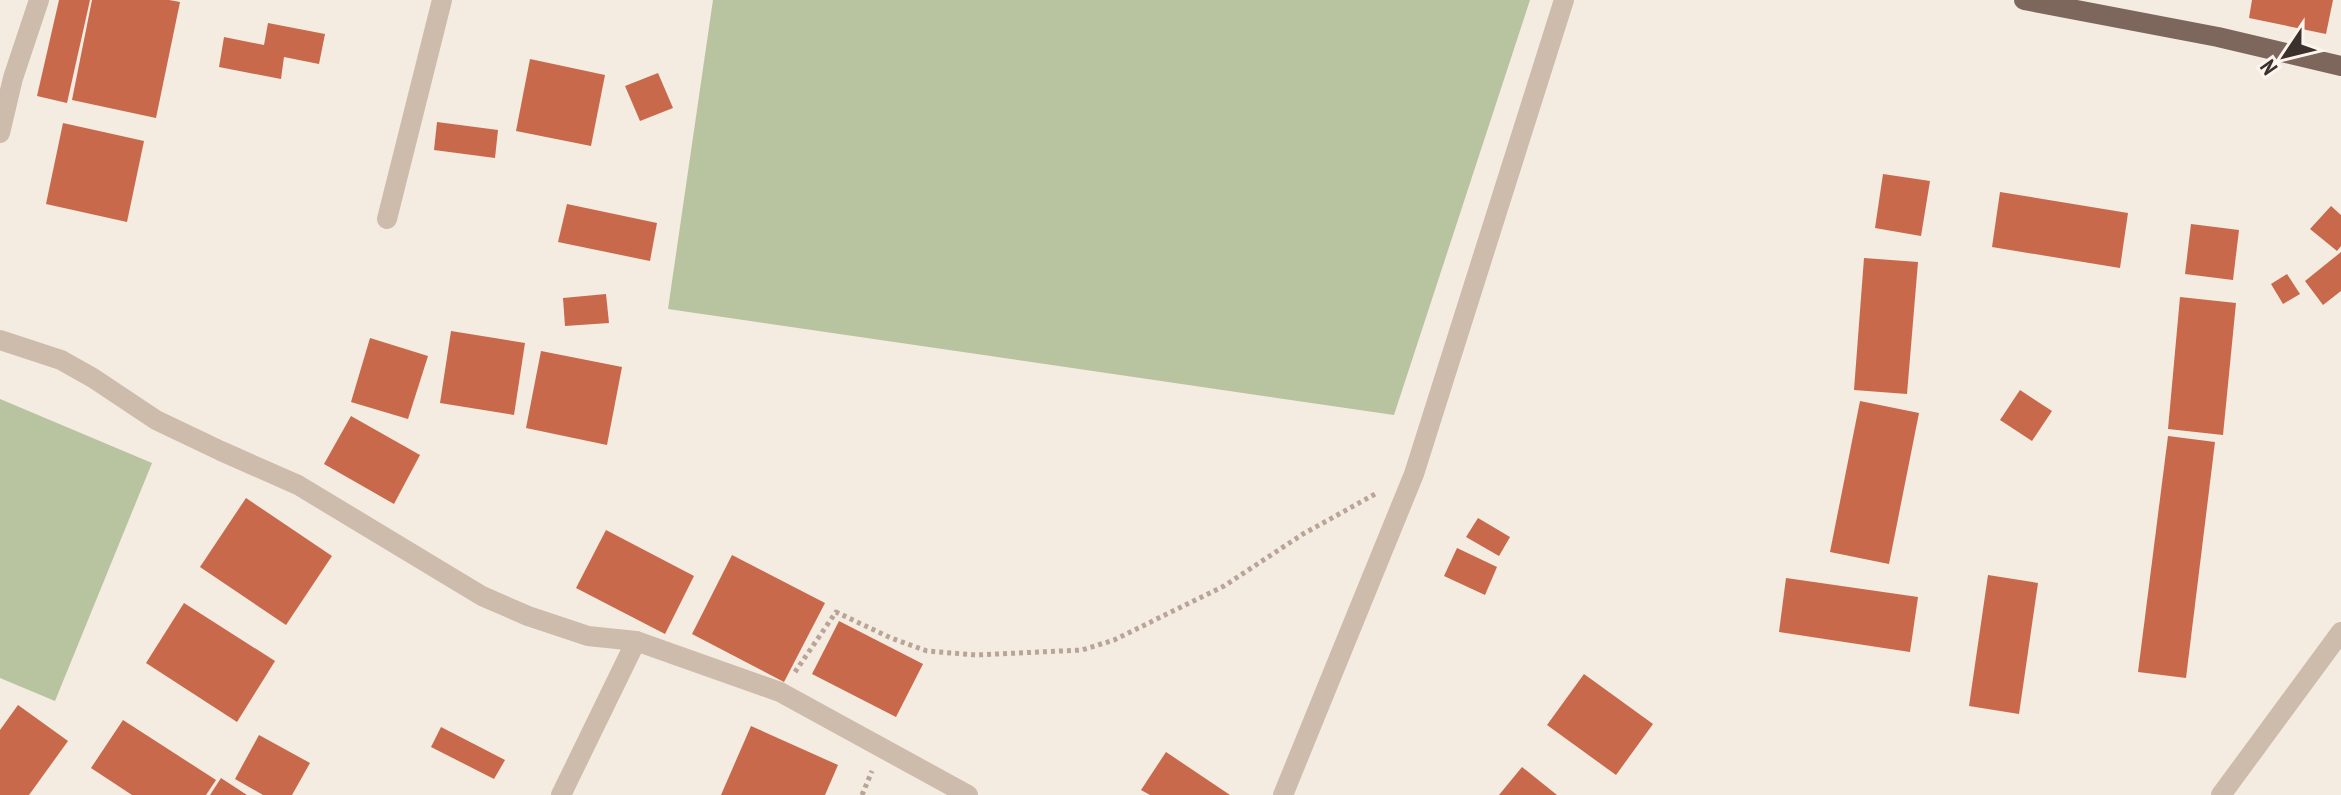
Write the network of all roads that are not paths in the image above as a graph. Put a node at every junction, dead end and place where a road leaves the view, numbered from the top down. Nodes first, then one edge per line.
1 (39, 0) edge
2 (442, 0) edge
3 (1564, 0) edge
4 (2024, 0) edge
5 (2341, 66) edge
6 (0, 133) edge
7 (387, 219) dead end
8 (0, 340) edge
9 (2341, 632) edge
10 (636, 641) junction
11 (561, 795) edge
12 (968, 795) edge
13 (1283, 795) edge
14 (2221, 795) edge

1 - 6 street
2 - 7 street
3 - 13 street
4 - 5 main road
8 - 10 street
9 - 14 street
10 - 11 street
10 - 12 street

